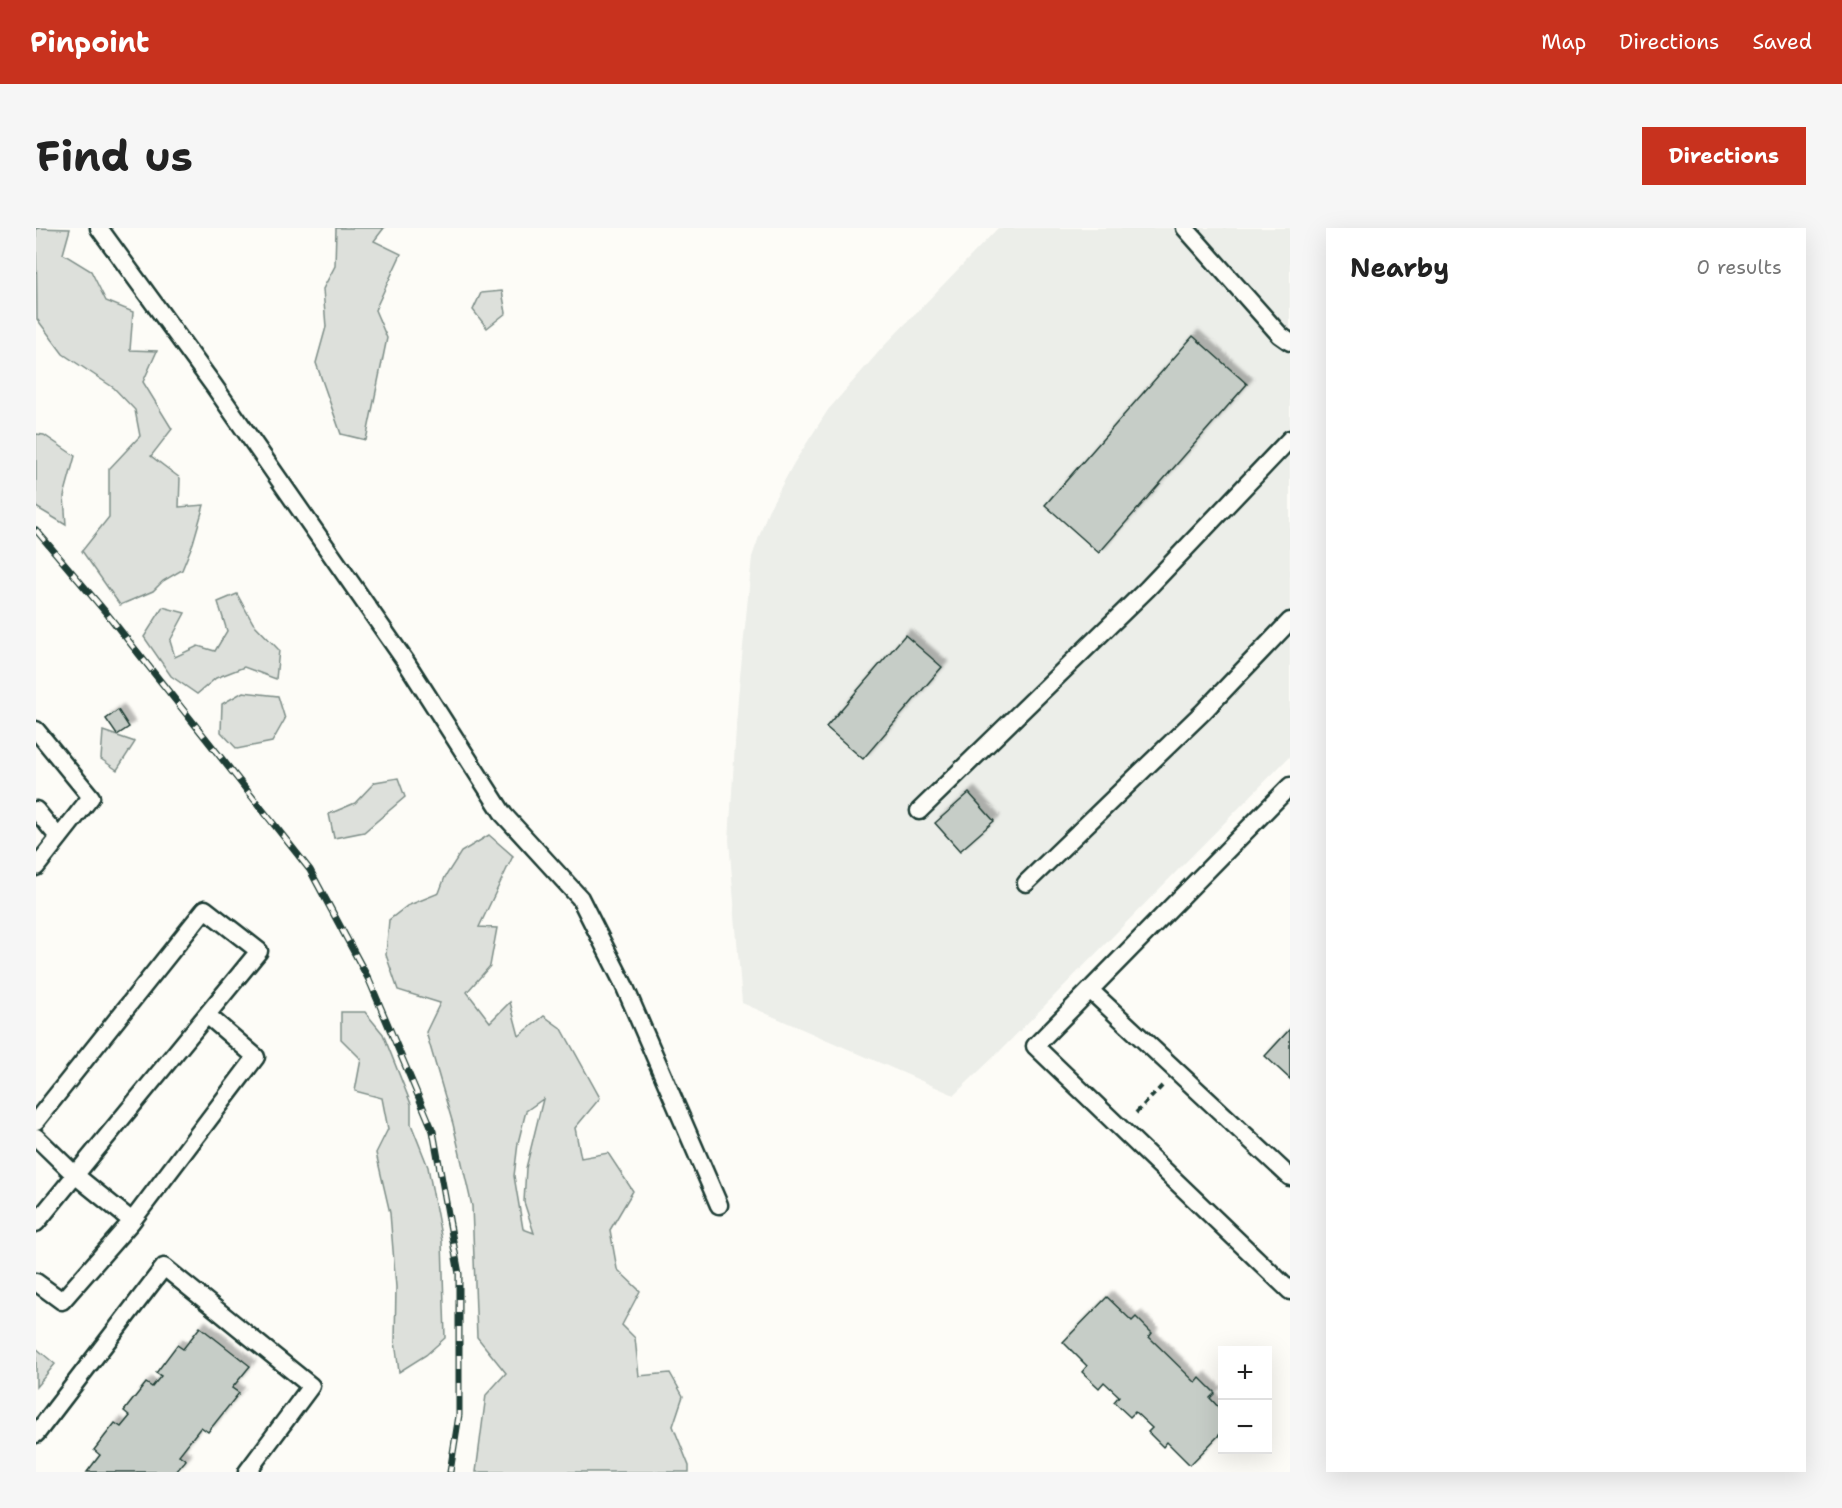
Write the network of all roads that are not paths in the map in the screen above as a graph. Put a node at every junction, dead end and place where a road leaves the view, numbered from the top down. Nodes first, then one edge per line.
1 (99, 228) edge
2 (1185, 228) edge
3 (1290, 342) edge
4 (1290, 439) edge
5 (1290, 621) edge
6 (36, 730) edge
7 (1290, 786) edge
8 (36, 810) edge
9 (919, 811) dead end
10 (59, 838) junction
11 (36, 867) edge
12 (1026, 883) dead end
13 (1090, 990) junction
14 (207, 1015) junction
15 (36, 1121) edge
16 (36, 1137) edge
17 (75, 1175) junction
18 (1290, 1177) edge
19 (719, 1205) dead end
20 (132, 1221) junction
21 (36, 1223) edge
22 (36, 1282) edge
23 (1290, 1291) edge
24 (36, 1434) edge
25 (247, 1472) edge

1 - 19 lane
2 - 3 lane
4 - 9 lane
5 - 12 lane
6 - 10 lane
7 - 13 lane
8 - 10 lane
10 - 11 lane
13 - 18 lane
13 - 23 lane
14 - 15 lane
14 - 17 lane
14 - 20 lane
16 - 17 lane
17 - 20 lane
17 - 21 lane
20 - 22 lane
24 - 25 lane

